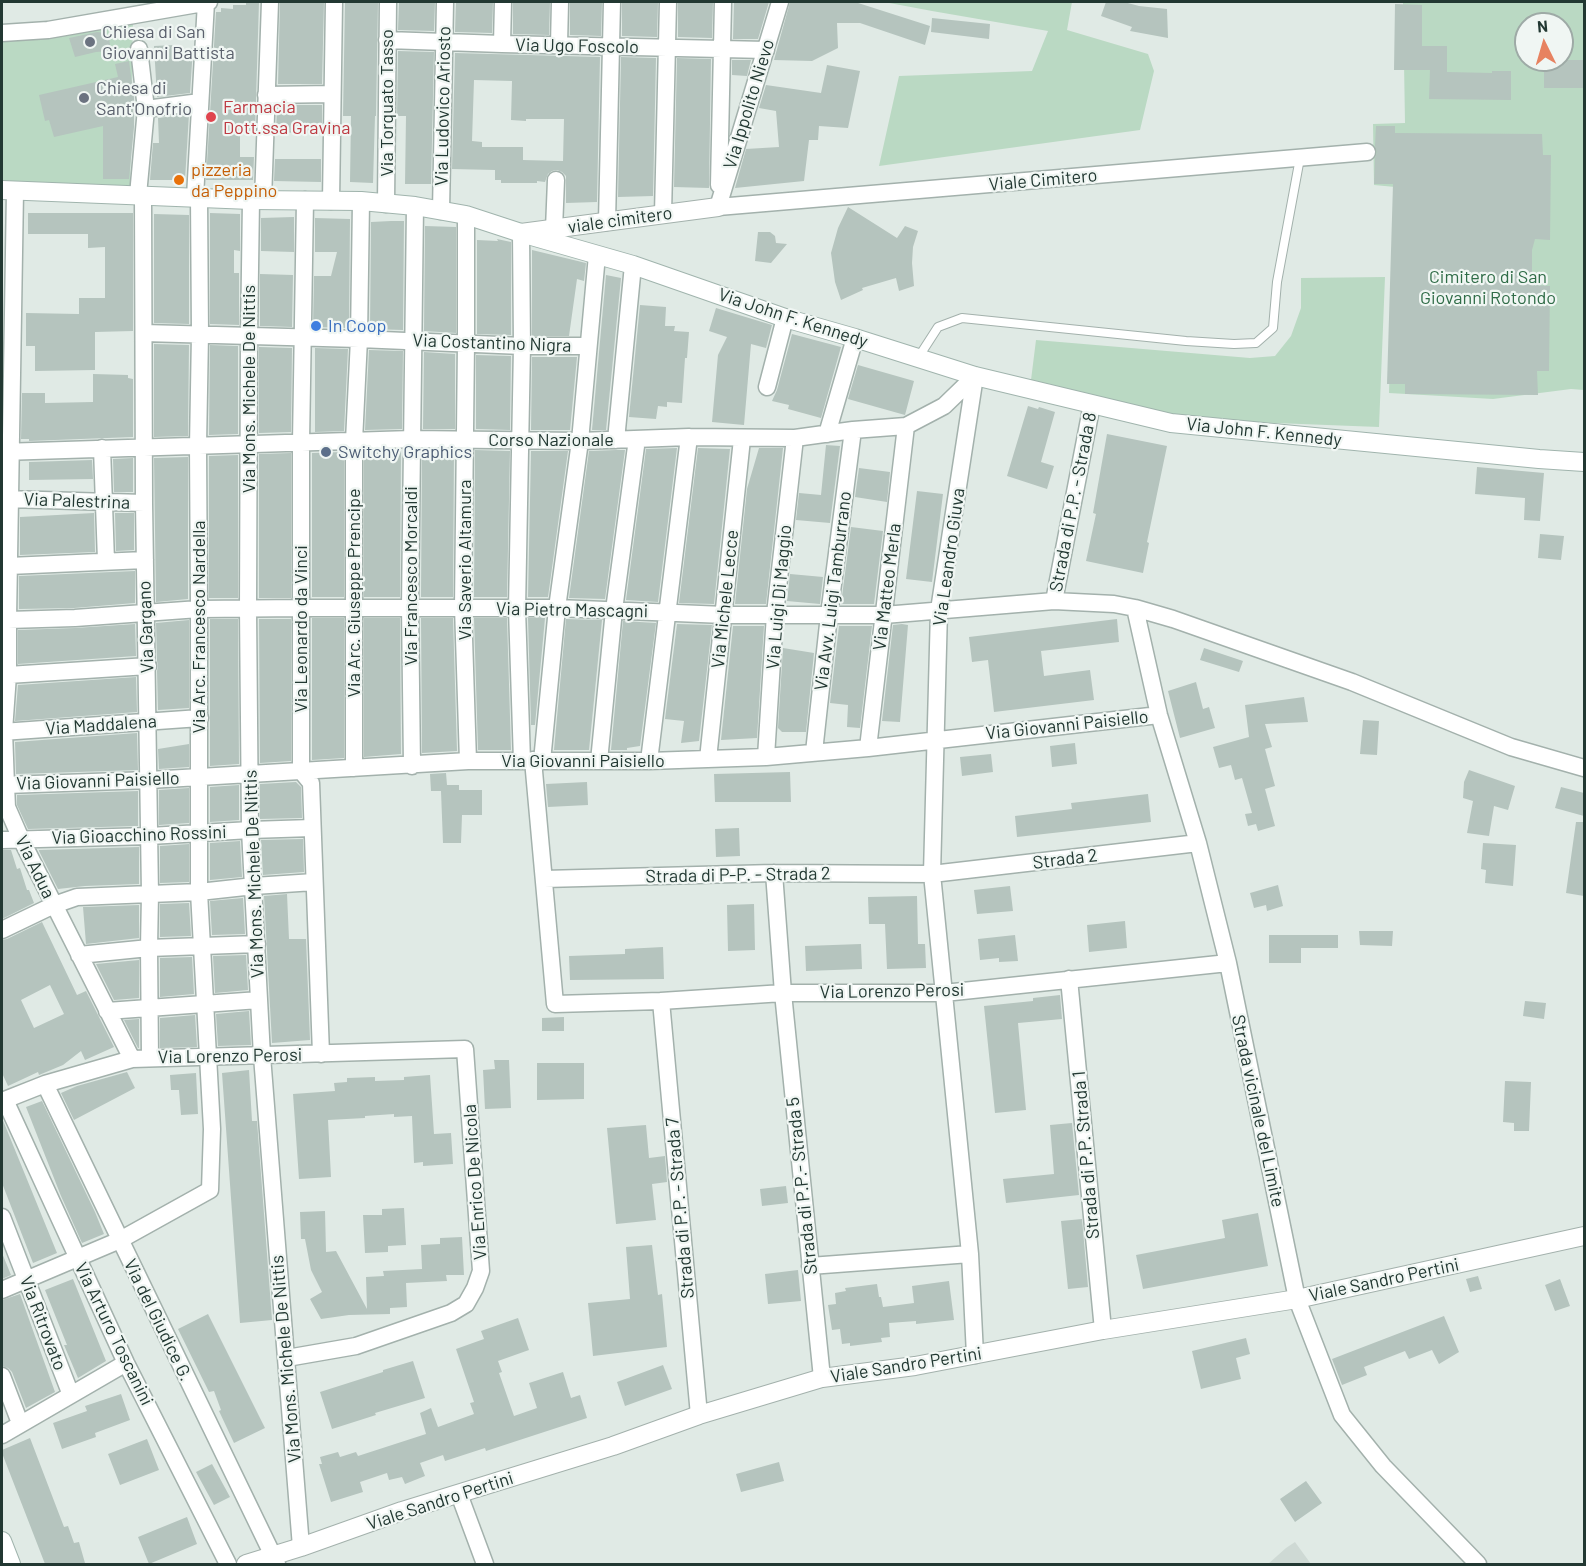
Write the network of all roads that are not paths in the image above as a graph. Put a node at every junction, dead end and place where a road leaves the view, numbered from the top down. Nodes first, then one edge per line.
1 (207, 2) edge
2 (270, 2) edge
3 (334, 2) edge
4 (388, 2) edge
5 (446, 2) edge
6 (503, 2) edge
7 (560, 2) edge
8 (612, 2) edge
9 (668, 2) edge
10 (723, 2) edge
11 (780, 2) edge
12 (2, 33) edge
13 (387, 40) junction
14 (445, 42) junction
15 (502, 44) junction
16 (559, 45) junction
17 (610, 46) junction
18 (667, 48) junction
19 (139, 49) dead end
20 (722, 49) junction
21 (766, 50) junction
22 (267, 94) junction
23 (332, 94) junction
24 (200, 102) junction
25 (146, 108) junction
26 (1367, 153) dead end
27 (1300, 158) junction
28 (556, 180) dead end
29 (8, 191) edge
30 (140, 195) junction
31 (197, 197) junction
32 (257, 200) junction
33 (306, 200) junction
34 (331, 201) junction
35 (361, 201) junction
36 (387, 204) junction
37 (415, 206) junction
38 (718, 207) junction
39 (441, 211) junction
40 (663, 214) junction
41 (466, 215) junction
42 (607, 222) junction
43 (554, 229) junction
44 (521, 233) junction
45 (597, 255) junction
46 (633, 265) junction
47 (785, 318) junction
48 (144, 333) junction
49 (200, 334) junction
50 (249, 337) junction
51 (303, 338) junction
52 (855, 338) junction
53 (359, 339) junction
54 (412, 341) junction
55 (466, 344) junction
56 (522, 346) junction
57 (588, 346) junction
58 (918, 358) junction
59 (975, 376) junction
60 (767, 387) dead end
61 (1092, 404) junction
62 (906, 426) junction
63 (853, 430) junction
64 (827, 434) junction
65 (689, 437) junction
66 (795, 438) junction
67 (412, 439) junction
68 (637, 439) junction
69 (742, 439) junction
70 (466, 440) junction
71 (520, 440) junction
72 (616, 440) junction
73 (354, 441) junction
74 (580, 441) junction
75 (301, 442) junction
76 (249, 443) junction
77 (198, 446) junction
78 (144, 447) junction
79 (102, 448) junction
80 (6, 452) edge
81 (1584, 462) edge
82 (9, 499) junction
83 (104, 502) junction
84 (144, 503) junction
85 (145, 560) junction
86 (106, 561) junction
87 (9, 566) junction
88 (1054, 601) junction
89 (5, 603) edge
90 (355, 607) junction
91 (410, 607) junction
92 (463, 607) junction
93 (302, 608) junction
94 (564, 608) junction
95 (1135, 608) junction
96 (200, 609) junction
97 (249, 609) junction
98 (517, 609) junction
99 (615, 610) junction
100 (939, 610) junction
101 (146, 613) junction
102 (668, 613) junction
103 (775, 614) junction
104 (724, 615) junction
105 (830, 615) junction
106 (884, 615) junction
107 (8, 620) junction
108 (148, 666) junction
109 (8, 675) junction
110 (1159, 715) junction
111 (200, 718) junction
112 (148, 723) junction
113 (3, 732) edge
114 (934, 739) junction
115 (868, 748) junction
116 (814, 752) junction
117 (766, 757) junction
118 (708, 759) junction
119 (649, 760) junction
120 (468, 761) junction
121 (533, 761) junction
122 (599, 761) junction
123 (412, 766) junction
124 (354, 768) junction
125 (1584, 768) edge
126 (301, 771) junction
127 (249, 775) junction
128 (198, 777) junction
129 (149, 780) junction
130 (6, 785) junction
131 (312, 828) junction
132 (250, 830) junction
133 (199, 834) junction
134 (150, 836) junction
135 (21, 839) junction
136 (2, 840) edge
137 (1198, 843) junction
138 (774, 873) junction
139 (932, 874) junction
140 (544, 879) junction
141 (314, 882) junction
142 (254, 886) junction
143 (200, 892) junction
144 (150, 894) junction
145 (54, 905) junction
146 (2, 930) edge
147 (257, 944) junction
148 (202, 947) junction
149 (149, 948) junction
150 (79, 955) junction
151 (1228, 963) junction
152 (1069, 979) junction
153 (783, 993) junction
154 (944, 993) junction
155 (259, 1000) junction
156 (661, 1001) junction
157 (206, 1004) junction
158 (150, 1007) junction
159 (107, 1011) junction
160 (465, 1049) joint
161 (321, 1054) junction
162 (262, 1056) junction
163 (208, 1057) junction
164 (150, 1058) junction
165 (132, 1059) junction
166 (45, 1084) junction
167 (3, 1100) edge
168 (2, 1217) edge
169 (1584, 1236) edge
170 (120, 1240) junction
171 (970, 1254) junction
172 (77, 1258) junction
173 (810, 1266) junction
174 (27, 1279) junction
175 (2, 1290) edge
176 (1297, 1299) junction
177 (1102, 1330) junction
178 (975, 1355) junction
179 (287, 1358) junction
180 (126, 1363) junction
181 (2, 1376) edge
182 (822, 1378) junction
183 (71, 1395) junction
184 (699, 1415) junction
185 (20, 1423) junction
186 (2, 1435) edge
187 (459, 1494) junction
188 (2, 1541) edge
189 (301, 1547) junction
190 (275, 1560) edge
191 (11, 1564) edge
192 (228, 1564) edge
193 (246, 1564) edge
194 (485, 1564) edge
195 (1478, 1564) edge

1 - 12 street
1 - 24 street, Via Arc. Francesco Nardella
2 - 22 street, Via Mons. Michele De Nittis
3 - 23 street
4 - 13 street, Via Torquato Tasso
5 - 14 street, Via Ludovico Ariosto
6 - 15 street
7 - 16 street
8 - 17 street
9 - 18 street
10 - 20 street
11 - 21 street, Via Ippolito Nievo
13 - 14 street, Via Ugo Foscolo
13 - 36 street, Via Torquato Tasso
14 - 15 street, Via Ugo Foscolo
14 - 39 street, Via Ludovico Ariosto
15 - 16 street, Via Ugo Foscolo
16 - 17 street, Via Ugo Foscolo
17 - 18 street, Via Ugo Foscolo
17 - 42 street
18 - 20 street, Via Ugo Foscolo
18 - 40 street
19 - 25 street, Via Gargano
20 - 21 street, Via Ugo Foscolo
20 - 38 street
21 - 38 street, Via Ippolito Nievo
22 - 23 street
22 - 32 street, Via Mons. Michele De Nittis
23 - 34 street
24 - 25 street
24 - 31 street, Via Arc. Francesco Nardella
25 - 30 street, Via Gargano
26 - 27 street, Viale Cimitero
27 - 38 street, Viale Cimitero
27 - 58 lane
28 - 43 street
29 - 30 main road, Via John F. Kennedy
29 - 80 street, Via Adua
30 - 31 main road, Via John F. Kennedy
30 - 48 street, Via Gargano
31 - 32 main road, Via John F. Kennedy
31 - 49 street, Via Arc. Francesco Nardella
32 - 33 main road, Via John F. Kennedy
32 - 50 street, Via Mons. Michele De Nittis
33 - 34 main road, Via John F. Kennedy
33 - 51 street, Via Leonardo da Vinci
34 - 35 main road, Via John F. Kennedy
35 - 36 main road, Via John F. Kennedy
35 - 53 street, Via Arc. Giuseppe Prencipe
36 - 37 main road, Via John F. Kennedy
37 - 39 main road, Via John F. Kennedy
37 - 54 street, Via Francesco Morcaldi
38 - 40 main road, viale cimitero
39 - 41 main road, Via John F. Kennedy
40 - 42 main road, viale cimitero
41 - 44 main road, Via John F. Kennedy
41 - 55 street, Via Saverio Altamura
42 - 43 main road, viale cimitero
43 - 44 main road, viale cimitero
44 - 45 main road, Via John F. Kennedy
44 - 56 street
45 - 46 main road, Via John F. Kennedy
45 - 57 street
46 - 47 main road, Via John F. Kennedy
46 - 72 street
47 - 52 main road, Via John F. Kennedy
47 - 60 street
48 - 49 street, Via Costantino Nigra
48 - 78 street, Via Gargano
49 - 50 street, Via Costantino Nigra
49 - 77 street, Via Arc. Francesco Nardella
50 - 51 street, Via Costantino Nigra
50 - 76 street, Via Mons. Michele De Nittis
51 - 53 street, Via Costantino Nigra
51 - 75 street, Via Leonardo da Vinci
52 - 58 main road, Via John F. Kennedy
52 - 64 street
53 - 54 street, Via Costantino Nigra
53 - 73 street, Via Arc. Giuseppe Prencipe
54 - 55 street, Via Costantino Nigra
54 - 67 street, Via Francesco Morcaldi
55 - 56 street, Via Costantino Nigra
55 - 70 street, Via Saverio Altamura
56 - 57 street, Via Costantino Nigra
56 - 71 street
57 - 74 street
58 - 59 main road, Via John F. Kennedy
59 - 61 main road, Via John F. Kennedy
59 - 62 street, Corso Nazionale
59 - 100 street, Via Leandro Giuva
61 - 81 main road, Via John F. Kennedy
61 - 88 street, Strada di P.P. - Strada 8
62 - 63 street, Corso Nazionale
62 - 106 street, Via Matteo Merla
63 - 64 street, Corso Nazionale
63 - 105 street, Via Avv. Luigi Tamburrano
64 - 66 street, Corso Nazionale
65 - 68 street, Corso Nazionale
65 - 69 street, Corso Nazionale
65 - 102 street
66 - 69 street, Corso Nazionale
66 - 103 street, Via Luigi Di Maggio
67 - 70 street, Corso Nazionale
67 - 73 street, Corso Nazionale
67 - 91 street, Via Francesco Morcaldi
68 - 72 street, Corso Nazionale
68 - 99 street
69 - 104 street, Via Michele Lecce
70 - 71 street, Corso Nazionale
70 - 92 street, Via Saverio Altamura
71 - 74 street, Corso Nazionale
71 - 98 street
72 - 74 street, Corso Nazionale
73 - 75 street, Corso Nazionale
73 - 90 street, Via Arc. Giuseppe Prencipe
74 - 94 street
75 - 76 street, Corso Nazionale
75 - 93 street, Via Leonardo da Vinci
76 - 77 street, Corso Nazionale
76 - 97 street, Via Mons. Michele De Nittis
77 - 78 street, Corso Nazionale
77 - 96 street, Via Arc. Francesco Nardella
78 - 79 street, Corso Nazionale
78 - 84 street, Via Gargano
79 - 80 street, Corso Nazionale
79 - 83 street
80 - 82 street, Via Adua
82 - 83 street, Via Palestrina
82 - 87 street, Via Adua
83 - 84 street, Via Palestrina
83 - 86 street
84 - 85 street, Via Gargano
85 - 86 street
85 - 101 street, Via Gargano
86 - 87 street
87 - 89 street, Via Adua
88 - 95 street, Via Pietro Mascagni
88 - 100 street, Via Pietro Mascagni
89 - 107 street, Via Adua
90 - 91 street, Via Pietro Mascagni
90 - 93 street, Via Pietro Mascagni
90 - 124 street, Via Arc. Giuseppe Prencipe
91 - 92 street, Via Pietro Mascagni
91 - 123 street, Via Francesco Morcaldi
92 - 98 street, Via Pietro Mascagni
92 - 120 street, Via Saverio Altamura
93 - 97 street, Via Pietro Mascagni
93 - 126 street, Via Leonardo da Vinci
94 - 98 street, Via Pietro Mascagni
94 - 99 street, Via Pietro Mascagni
94 - 121 street
95 - 110 street, Strada vicinale del Limite
95 - 125 street, Via Pietro Mascagni
96 - 97 street, Via Pietro Mascagni
96 - 101 street, Via Pietro Mascagni
96 - 111 street, Via Arc. Francesco Nardella
97 - 127 street, Via Mons. Michele De Nittis
98 - 121 street
99 - 102 street, Via Pietro Mascagni
99 - 122 street
100 - 106 street, Via Pietro Mascagni
100 - 114 street, Via Leandro Giuva
101 - 107 street, Via Pietro Mascagni
101 - 108 street, Via Gargano
102 - 104 street, Via Pietro Mascagni
102 - 119 street
103 - 104 street, Via Pietro Mascagni
103 - 105 street, Via Pietro Mascagni
103 - 117 street, Via Luigi Di Maggio
104 - 118 street, Via Michele Lecce
105 - 106 street, Via Pietro Mascagni
105 - 116 street, Via Avv. Luigi Tamburrano
106 - 115 street, Via Matteo Merla
107 - 109 street, Via Adua
108 - 109 street
108 - 112 street, Via Gargano
109 - 113 street, Via Adua
110 - 114 street, Via Giovanni Paisiello
110 - 137 street, Strada vicinale del Limite
111 - 112 street, Via Maddalena
111 - 128 street, Via Arc. Francesco Nardella
112 - 113 street, Via Maddalena
112 - 129 street, Via Gargano
113 - 130 street, Via Adua
114 - 115 street, Via Giovanni Paisiello
114 - 139 street, Via Leandro Giuva
115 - 116 street, Via Giovanni Paisiello
116 - 117 street, Via Giovanni Paisiello
117 - 118 street, Via Giovanni Paisiello
118 - 119 street, Via Giovanni Paisiello
119 - 122 street, Via Giovanni Paisiello
120 - 121 street, Via Giovanni Paisiello
120 - 123 street, Via Giovanni Paisiello
121 - 122 street, Via Giovanni Paisiello
121 - 140 street
123 - 124 street, Via Giovanni Paisiello
124 - 126 street, Via Giovanni Paisiello
126 - 127 street, Via Giovanni Paisiello
126 - 131 street, Via Leonardo da Vinci
127 - 128 street, Via Giovanni Paisiello
127 - 132 street, Via Mons. Michele De Nittis
128 - 129 street, Via Giovanni Paisiello
128 - 133 street, Via Arc. Francesco Nardella
129 - 130 street, Via Giovanni Paisiello
129 - 134 street, Via Gargano
130 - 135 street, Via Adua
131 - 132 street, Via Gioacchino Rossini
131 - 141 street, Via Leonardo da Vinci
132 - 133 street, Via Gioacchino Rossini
132 - 142 street, Via Mons. Michele De Nittis
133 - 134 street, Via Gioacchino Rossini
133 - 143 street, Via Arc. Francesco Nardella
134 - 135 street, Via Gioacchino Rossini
134 - 144 street, Via Gargano
135 - 136 street, Via Gioacchino Rossini
135 - 145 street, Via Adua
137 - 139 street, Strada 2
137 - 151 street, Strada vicinale del Limite
138 - 139 street, Strada di P-P. - Strada 2
138 - 140 street, Strada di P-P. - Strada 2
138 - 153 street, Strada di P.P.- Strada 5
139 - 154 street, Via Leandro Giuva
140 - 156 street, Via Lorenzo Perosi
141 - 142 street
141 - 161 street, Via Leonardo da Vinci
142 - 143 street
142 - 147 street, Via Mons. Michele De Nittis
143 - 144 street
143 - 148 street, Via Arc. Francesco Nardella
144 - 145 street
144 - 149 street, Via Gargano
145 - 146 street
145 - 150 street, Via Adua
147 - 148 street
147 - 155 street, Via Mons. Michele De Nittis
148 - 149 street
148 - 157 street, Via Arc. Francesco Nardella
149 - 150 street
149 - 158 street, Via Gargano
150 - 159 street, Via Adua
151 - 152 street, Via Lorenzo Perosi
151 - 176 street, Strada vicinale del Limite
152 - 154 street, Via Lorenzo Perosi
152 - 177 street, Strada di P.P. Strada 1
153 - 154 street, Via Lorenzo Perosi
153 - 156 street, Via Lorenzo Perosi
153 - 173 street, Strada di P.P.- Strada 5
154 - 171 street, Via Leandro Giuva
155 - 157 street
155 - 162 street, Via Mons. Michele De Nittis
156 - 184 street, Strada di P.P. - Strada 7
157 - 158 street
157 - 163 street, Via Arc. Francesco Nardella
158 - 159 street
158 - 164 street, Via Gargano
159 - 165 street, Via Adua
160 - 161 street, Via Lorenzo Perosi
160 - 179 street, Via Enrico De Nicola
161 - 162 street, Via Lorenzo Perosi
162 - 163 street, Via Lorenzo Perosi
162 - 179 street, Via Mons. Michele De Nittis
163 - 164 street, Via Lorenzo Perosi
163 - 170 street, Via Arc. Francesco Nardella
164 - 165 street, Via Lorenzo Perosi
165 - 166 street, Via Lorenzo Perosi
166 - 167 street, Via Lorenzo Perosi
166 - 170 street, Via del Giudice G.
167 - 172 street, Via Arturo Toscanini
168 - 174 street, Via Ritrovato
169 - 176 main road, Viale Sandro Pertini
170 - 172 street
170 - 190 street, Via del Giudice G.
171 - 173 street
171 - 178 street, Via Leandro Giuva
172 - 174 street
172 - 180 street, Via Arturo Toscanini
173 - 182 street, Strada di P.P.- Strada 5
174 - 175 street
174 - 183 street, Via Ritrovato
176 - 177 main road, Viale Sandro Pertini
176 - 195 street, Strada vicinale del Limite
177 - 178 main road, Viale Sandro Pertini
178 - 182 main road, Viale Sandro Pertini
179 - 189 street, Via Mons. Michele De Nittis
180 - 183 street
180 - 192 street, Via Arturo Toscanini
181 - 185 street
182 - 184 main road, Viale Sandro Pertini
183 - 185 street
184 - 187 main road, Viale Sandro Pertini
185 - 186 street
187 - 189 main road, Viale Sandro Pertini
187 - 194 street
188 - 191 main road
189 - 190 main road, Viale Sandro Pertini
190 - 193 main road, Viale Sandro Pertini

